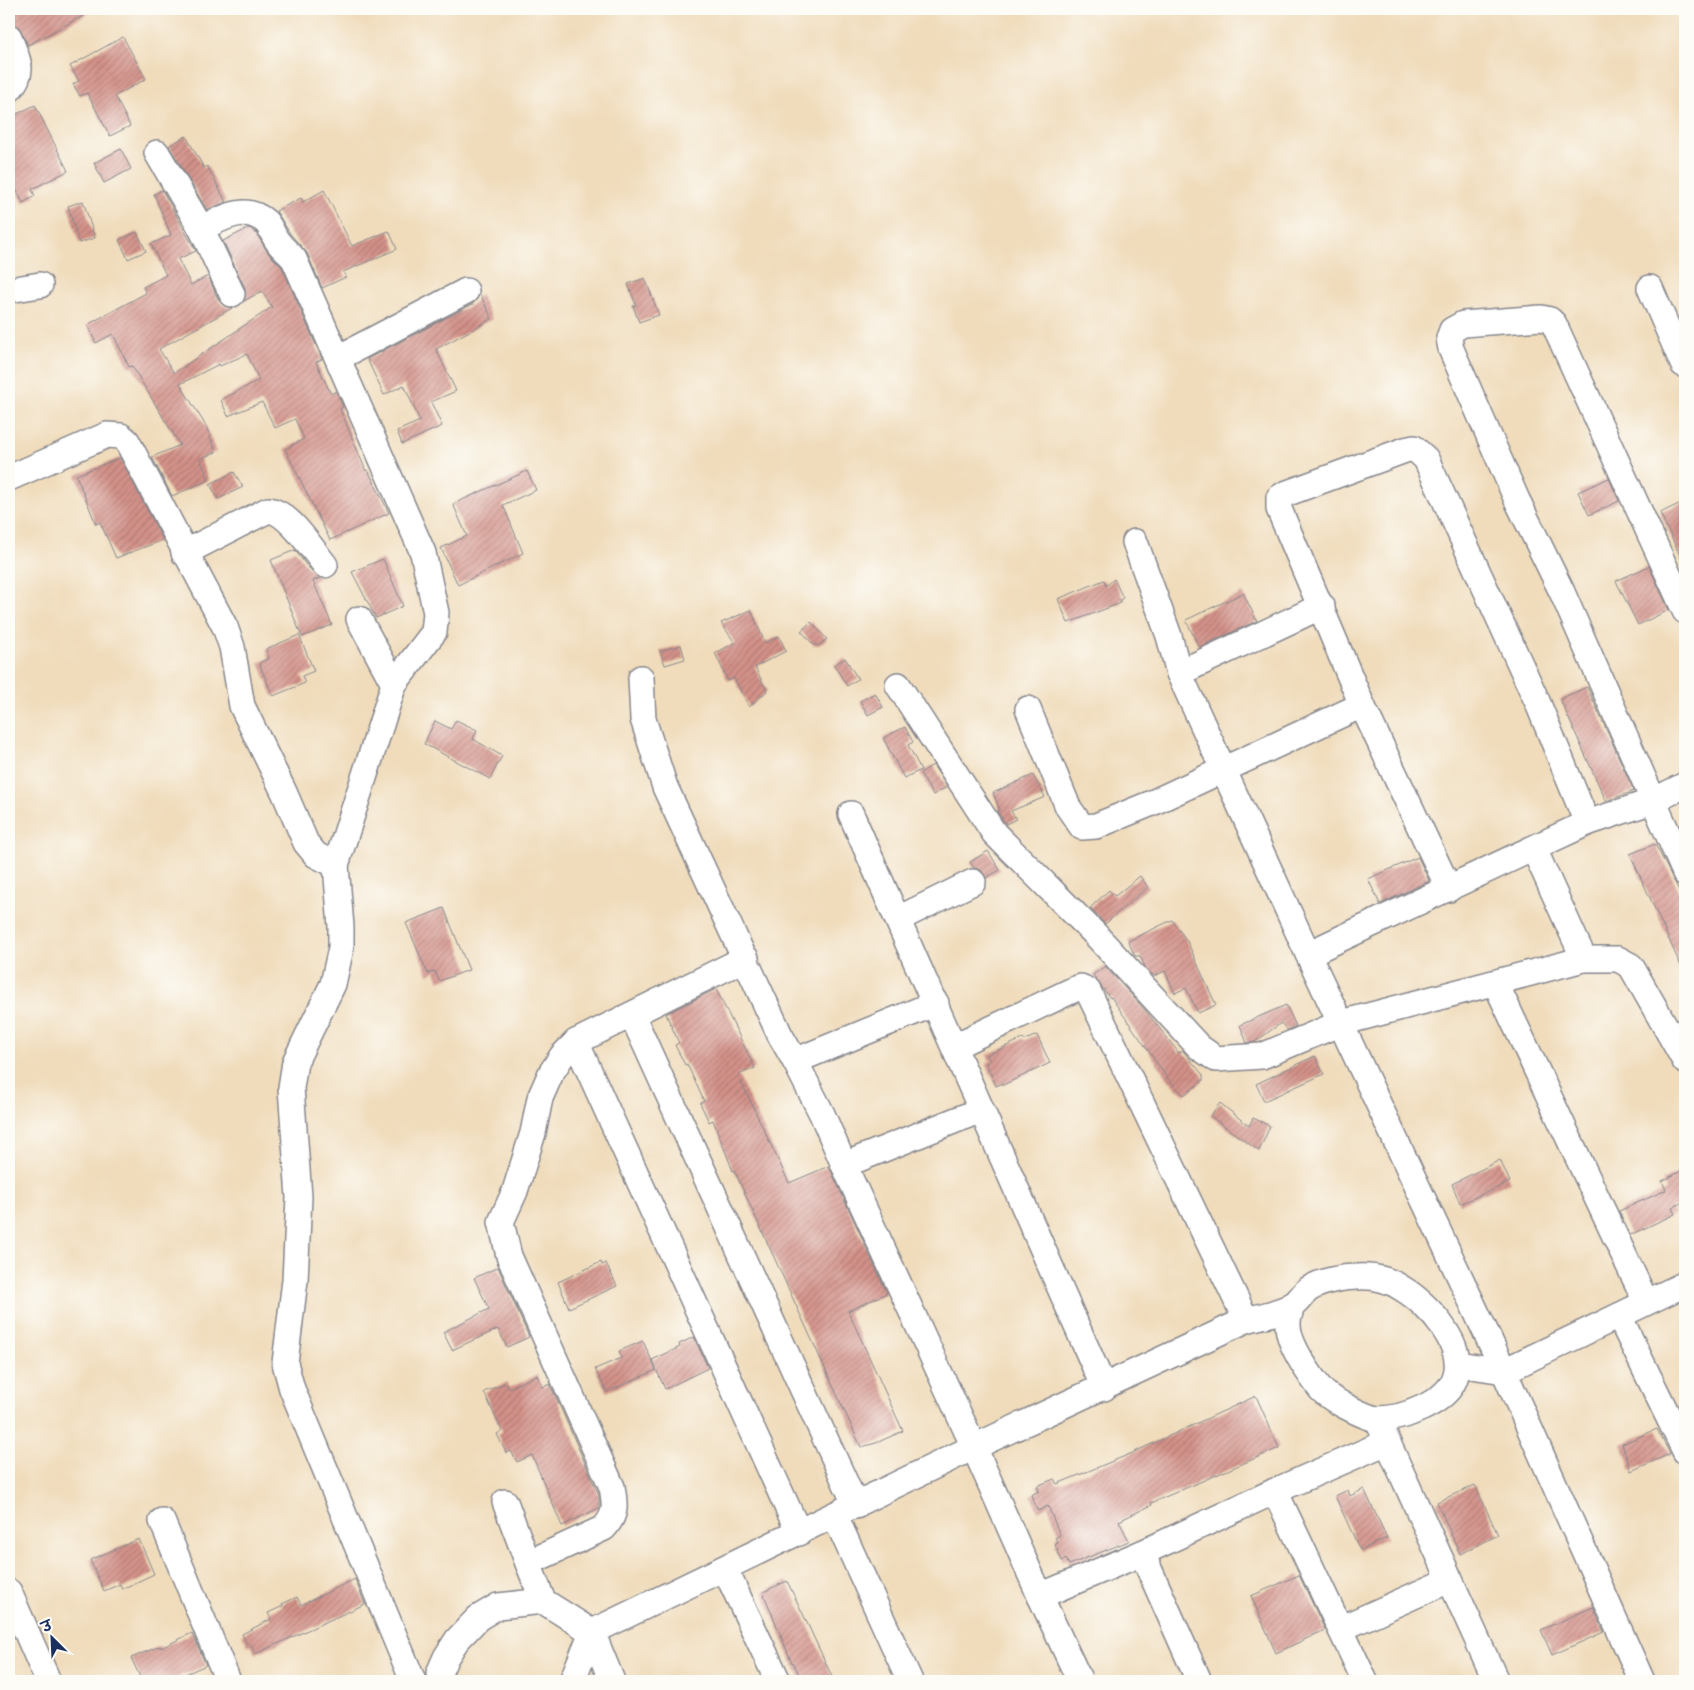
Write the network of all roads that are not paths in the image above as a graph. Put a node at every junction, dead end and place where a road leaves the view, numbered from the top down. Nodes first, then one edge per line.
1 (9, 36) edge
2 (9, 90) edge
3 (157, 153) dead end
4 (201, 228) junction
5 (40, 285) dead end
6 (1650, 288) dead end
7 (9, 290) edge
8 (466, 291) dead end
9 (232, 294) dead end
10 (338, 358) junction
11 (1685, 365) edge
12 (9, 478) edge
13 (1135, 542) dead end
14 (184, 553) junction
15 (325, 565) dead end
16 (1322, 606) junction
17 (1685, 611) edge
18 (359, 619) dead end
19 (1179, 673) junction
20 (641, 678) dead end
21 (394, 684) junction
22 (898, 685) dead end
23 (1362, 705) junction
24 (1028, 709) dead end
25 (1224, 770) junction
26 (1685, 785) edge
27 (1652, 801) junction
28 (851, 814) dead end
29 (1587, 823) junction
30 (1534, 849) junction
31 (336, 865) junction
32 (1685, 873) edge
33 (973, 882) dead end
34 (1449, 889) junction
35 (898, 919) junction
36 (1308, 954) junction
37 (746, 958) junction
38 (1584, 959) junction
39 (1496, 984) junction
40 (936, 1003) junction
41 (632, 1015) junction
42 (1341, 1023) junction
43 (576, 1042) junction
44 (955, 1046) junction
45 (795, 1061) junction
46 (1685, 1061) edge
47 (981, 1110) junction
48 (844, 1165) junction
49 (1685, 1284) edge
50 (1646, 1302) junction
51 (1292, 1305) junction
52 (1619, 1316) junction
53 (1246, 1320) junction
54 (1458, 1364) junction
55 (1504, 1371) junction
56 (1104, 1388) junction
57 (1377, 1419) junction
58 (1387, 1442) junction
59 (974, 1447) junction
60 (1685, 1450) edge
61 (1275, 1490) junction
62 (505, 1502) dead end
63 (845, 1511) junction
64 (162, 1521) dead end
65 (799, 1533) junction
66 (1142, 1553) junction
67 (528, 1563) junction
68 (725, 1569) junction
69 (1450, 1580) junction
70 (9, 1592) edge
71 (1040, 1596) junction
72 (543, 1601) junction
73 (1342, 1628) junction
74 (592, 1632) junction
75 (48, 1681) edge
76 (228, 1681) edge
77 (413, 1681) edge
78 (440, 1681) edge
79 (572, 1681) edge
80 (612, 1681) edge
81 (778, 1681) edge
82 (910, 1681) edge
83 (1080, 1681) edge
84 (1199, 1681) edge
85 (1365, 1681) edge
86 (1496, 1681) edge
87 (1642, 1681) edge

1 - 2 street
3 - 4 street
4 - 9 street
4 - 10 street
5 - 7 street
6 - 11 street
8 - 10 street
10 - 21 street
12 - 14 street
13 - 19 street
14 - 15 street
14 - 31 street
16 - 19 street
16 - 23 street
16 - 29 street
17 - 27 street
18 - 21 street
19 - 25 street
20 - 37 street
21 - 31 street
22 - 42 street
23 - 25 street
23 - 34 street
24 - 25 street
25 - 36 street
26 - 27 street
27 - 29 street
27 - 32 street
28 - 35 street
29 - 30 street
30 - 34 street
30 - 38 street
31 - 77 street
33 - 35 street
34 - 36 street
35 - 40 street
36 - 42 street
37 - 41 street
37 - 45 street
38 - 39 street
38 - 46 street
39 - 42 street
39 - 50 street
40 - 44 street
40 - 45 street
41 - 43 street
41 - 63 street
42 - 55 street
43 - 65 street
43 - 67 street
44 - 47 street
44 - 53 street
45 - 48 street
47 - 48 street
47 - 56 street
48 - 59 street
49 - 50 street
50 - 52 street
51 - 53 street
51 - 54 street
51 - 57 street
52 - 55 street
52 - 60 street
53 - 56 street
54 - 55 street
54 - 57 street
55 - 87 street
56 - 59 street
57 - 58 street
58 - 61 street
58 - 69 street
59 - 63 street
59 - 71 street
61 - 66 street
61 - 73 street
62 - 67 street
63 - 65 street
63 - 82 street
64 - 76 street
65 - 68 street
66 - 71 street
66 - 84 street
67 - 72 street
68 - 74 street
68 - 81 street
69 - 73 street
69 - 86 street
70 - 75 street
71 - 83 street
72 - 74 street
72 - 78 street
73 - 85 street
74 - 79 street
74 - 80 street

